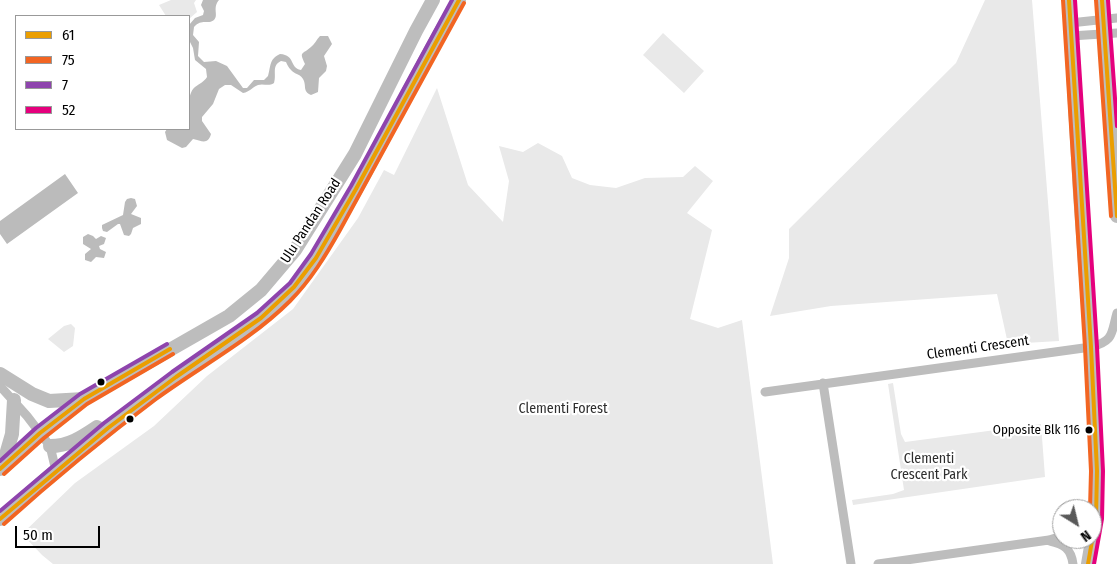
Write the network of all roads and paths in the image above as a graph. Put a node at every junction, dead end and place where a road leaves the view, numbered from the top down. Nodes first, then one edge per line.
1 (433, 0) edge
2 (459, 0) edge
3 (1069, 0) edge
4 (1102, 0) edge
5 (1110, 19) edge
6 (1070, 29) junction
7 (1111, 34) edge
8 (1117, 74) edge
9 (1108, 91) junction
10 (1117, 216) edge
11 (1117, 313) edge
12 (1091, 347) junction
13 (0, 374) edge
14 (823, 383) junction
15 (0, 386) edge
16 (765, 392) dead end
17 (154, 393) junction
18 (84, 399) junction
19 (14, 400) junction
20 (40, 433) junction
21 (50, 446) junction
22 (1, 467) edge
23 (56, 471) junction
24 (1096, 499) edge
25 (0, 519) edge
26 (1052, 539) edge
27 (1049, 540) junction
28 (1090, 549) edge
29 (851, 564) edge
30 (878, 564) edge
31 (1074, 564) edge
32 (1088, 564) edge

1 - 18 main road, Ulu Pandan Road
2 - 17 main road, Ulu Pandan Road
3 - 6 main road
4 - 5 main road
5 - 6 street
5 - 7 main road
6 - 7 street
6 - 12 main road
7 - 9 main road
8 - 9 main road
9 - 10 main road
11 - 12 street, Clementi Crescent
12 - 14 street, Clementi Crescent
12 - 24 main road
13 - 18 main road
14 - 16 street, Clementi Crescent
14 - 29 street
15 - 19 street
17 - 21 main road
17 - 23 main road, Ulu Pandan Road
18 - 20 main road, Ulu Pandan Road
19 - 20 street
19 - 22 main road
20 - 21 street
20 - 22 main road, Ulu Pandan Road
21 - 23 street
23 - 25 main road, Ulu Pandan Road
26 - 27 street
27 - 30 street
27 - 31 street
28 - 32 main road

